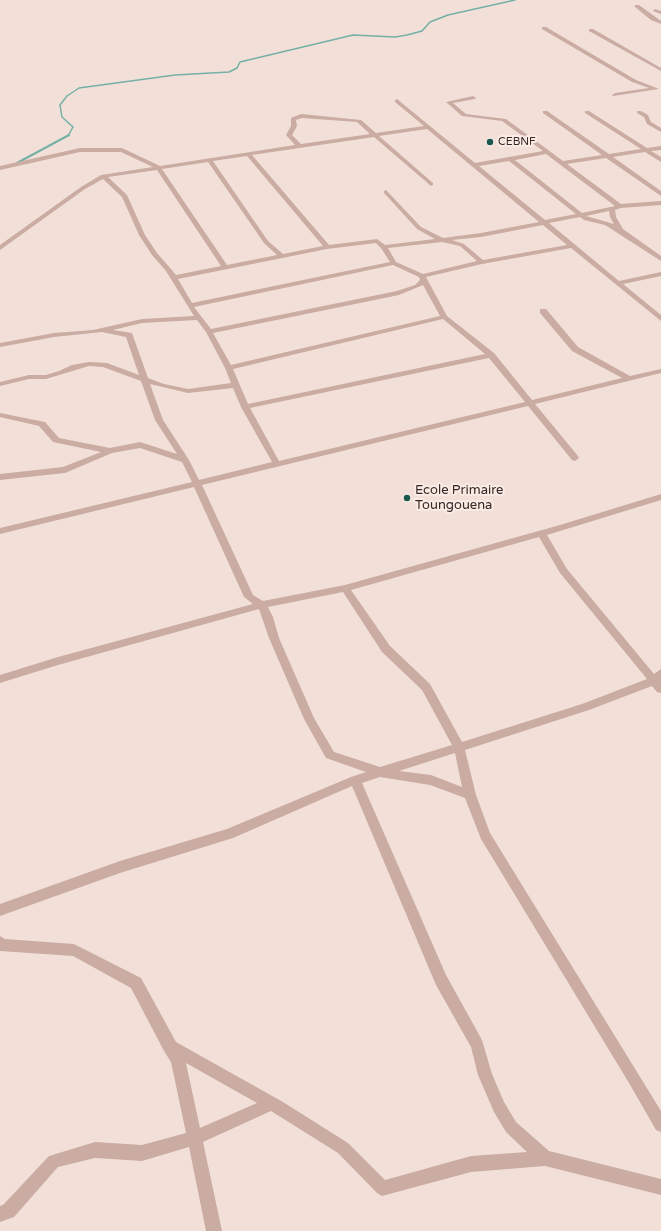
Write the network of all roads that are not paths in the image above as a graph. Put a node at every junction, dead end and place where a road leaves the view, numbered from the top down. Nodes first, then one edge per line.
1 (637, 6) dead end
2 (655, 10) dead end
3 (661, 14) edge
4 (661, 23) edge
5 (544, 28) dead end
6 (591, 30) dead end
7 (661, 70) edge
8 (658, 88) edge
9 (615, 95) dead end
10 (473, 98) dead end
11 (397, 102) dead end
12 (545, 112) dead end
13 (587, 112) dead end
14 (639, 112) dead end
15 (427, 127) junction
16 (661, 130) edge
17 (374, 135) junction
18 (299, 146) junction
19 (661, 148) edge
20 (647, 150) junction
21 (549, 152) junction
22 (248, 154) junction
23 (607, 156) junction
24 (509, 158) junction
25 (209, 159) junction
26 (661, 160) edge
27 (563, 163) junction
28 (473, 165) junction
29 (158, 167) junction
30 (0, 168) edge
31 (103, 176) junction
32 (431, 184) dead end
33 (386, 192) dead end
34 (661, 194) edge
35 (661, 203) edge
36 (620, 206) junction
37 (612, 209) junction
38 (580, 215) junction
39 (542, 223) junction
40 (620, 230) junction
41 (443, 240) junction
42 (570, 246) junction
43 (384, 247) junction
44 (0, 248) edge
45 (327, 248) junction
46 (283, 257) junction
47 (661, 259) edge
48 (482, 262) junction
49 (394, 264) junction
50 (225, 268) junction
51 (661, 274) edge
52 (173, 278) junction
53 (423, 279) junction
54 (617, 283) junction
55 (190, 306) junction
56 (543, 312) dead end
57 (199, 318) junction
58 (444, 318) junction
59 (661, 320) edge
60 (103, 330) junction
61 (209, 332) junction
62 (0, 345) edge
63 (491, 355) junction
64 (230, 368) junction
65 (661, 371) edge
66 (144, 378) junction
67 (630, 379) junction
68 (0, 384) edge
69 (237, 385) junction
70 (530, 403) junction
71 (245, 407) junction
72 (0, 415) edge
73 (110, 451) junction
74 (575, 458) dead end
75 (185, 460) junction
76 (278, 464) junction
77 (0, 477) edge
78 (197, 484) junction
79 (661, 497) edge
80 (0, 531) edge
81 (541, 533) junction
82 (345, 588) junction
83 (262, 605) junction
84 (0, 679) edge
85 (659, 681) edge
86 (459, 747) junction
87 (383, 773) junction
88 (355, 780) junction
89 (470, 795) junction
90 (0, 910) edge
91 (0, 942) edge
92 (170, 1046) junction
93 (271, 1104) junction
94 (661, 1126) edge
95 (195, 1138) junction
96 (545, 1158) junction
97 (661, 1187) edge
98 (0, 1214) edge
99 (214, 1231) edge

1 - 4 street
2 - 3 street
5 - 8 street
6 - 7 street
8 - 9 street
10 - 21 street
11 - 15 street
12 - 23 street
13 - 20 street
14 - 16 street
15 - 17 street
15 - 28 street
17 - 18 street
17 - 18 street
17 - 32 street
18 - 22 street
19 - 20 street
20 - 23 street
20 - 26 street
21 - 24 street
21 - 27 street
22 - 25 street
22 - 45 street
23 - 27 street
23 - 34 street
24 - 28 street
24 - 38 street
25 - 29 street
25 - 46 street
27 - 36 street
28 - 39 street
29 - 30 street
29 - 31 street
29 - 50 street
31 - 44 street
31 - 52 street
33 - 41 street
35 - 36 street
36 - 37 street
37 - 38 street
37 - 40 street
38 - 39 street
38 - 40 street
39 - 41 street
39 - 42 street
40 - 47 street
41 - 43 street
41 - 48 street
42 - 48 street
42 - 54 street
43 - 45 street
43 - 49 street
45 - 46 street
46 - 50 street
48 - 53 street
49 - 53 street
49 - 55 street
50 - 52 street
51 - 54 street
52 - 55 street
53 - 58 street
53 - 61 street
54 - 59 street
55 - 57 street
56 - 67 street
57 - 60 street
57 - 61 street
58 - 63 street
58 - 64 street
60 - 62 street
60 - 66 street
61 - 64 street
63 - 70 street
63 - 71 street
64 - 69 street
65 - 67 street
66 - 68 street
66 - 69 street
66 - 75 street
67 - 70 street
69 - 71 street
70 - 74 street
70 - 76 street
71 - 76 street
72 - 73 street
73 - 75 street
73 - 77 street
75 - 78 street
76 - 78 street
78 - 80 street
78 - 83 street
79 - 81 street
81 - 82 street
81 - 85 street
82 - 83 street
82 - 86 street
83 - 84 street
83 - 87 street
85 - 86 street
86 - 87 street
86 - 89 street
87 - 88 street
87 - 89 street
88 - 90 street
88 - 96 street
89 - 94 street
91 - 92 street
92 - 93 street
92 - 95 street
93 - 95 street
93 - 96 street
95 - 98 street
95 - 99 street
96 - 97 street

